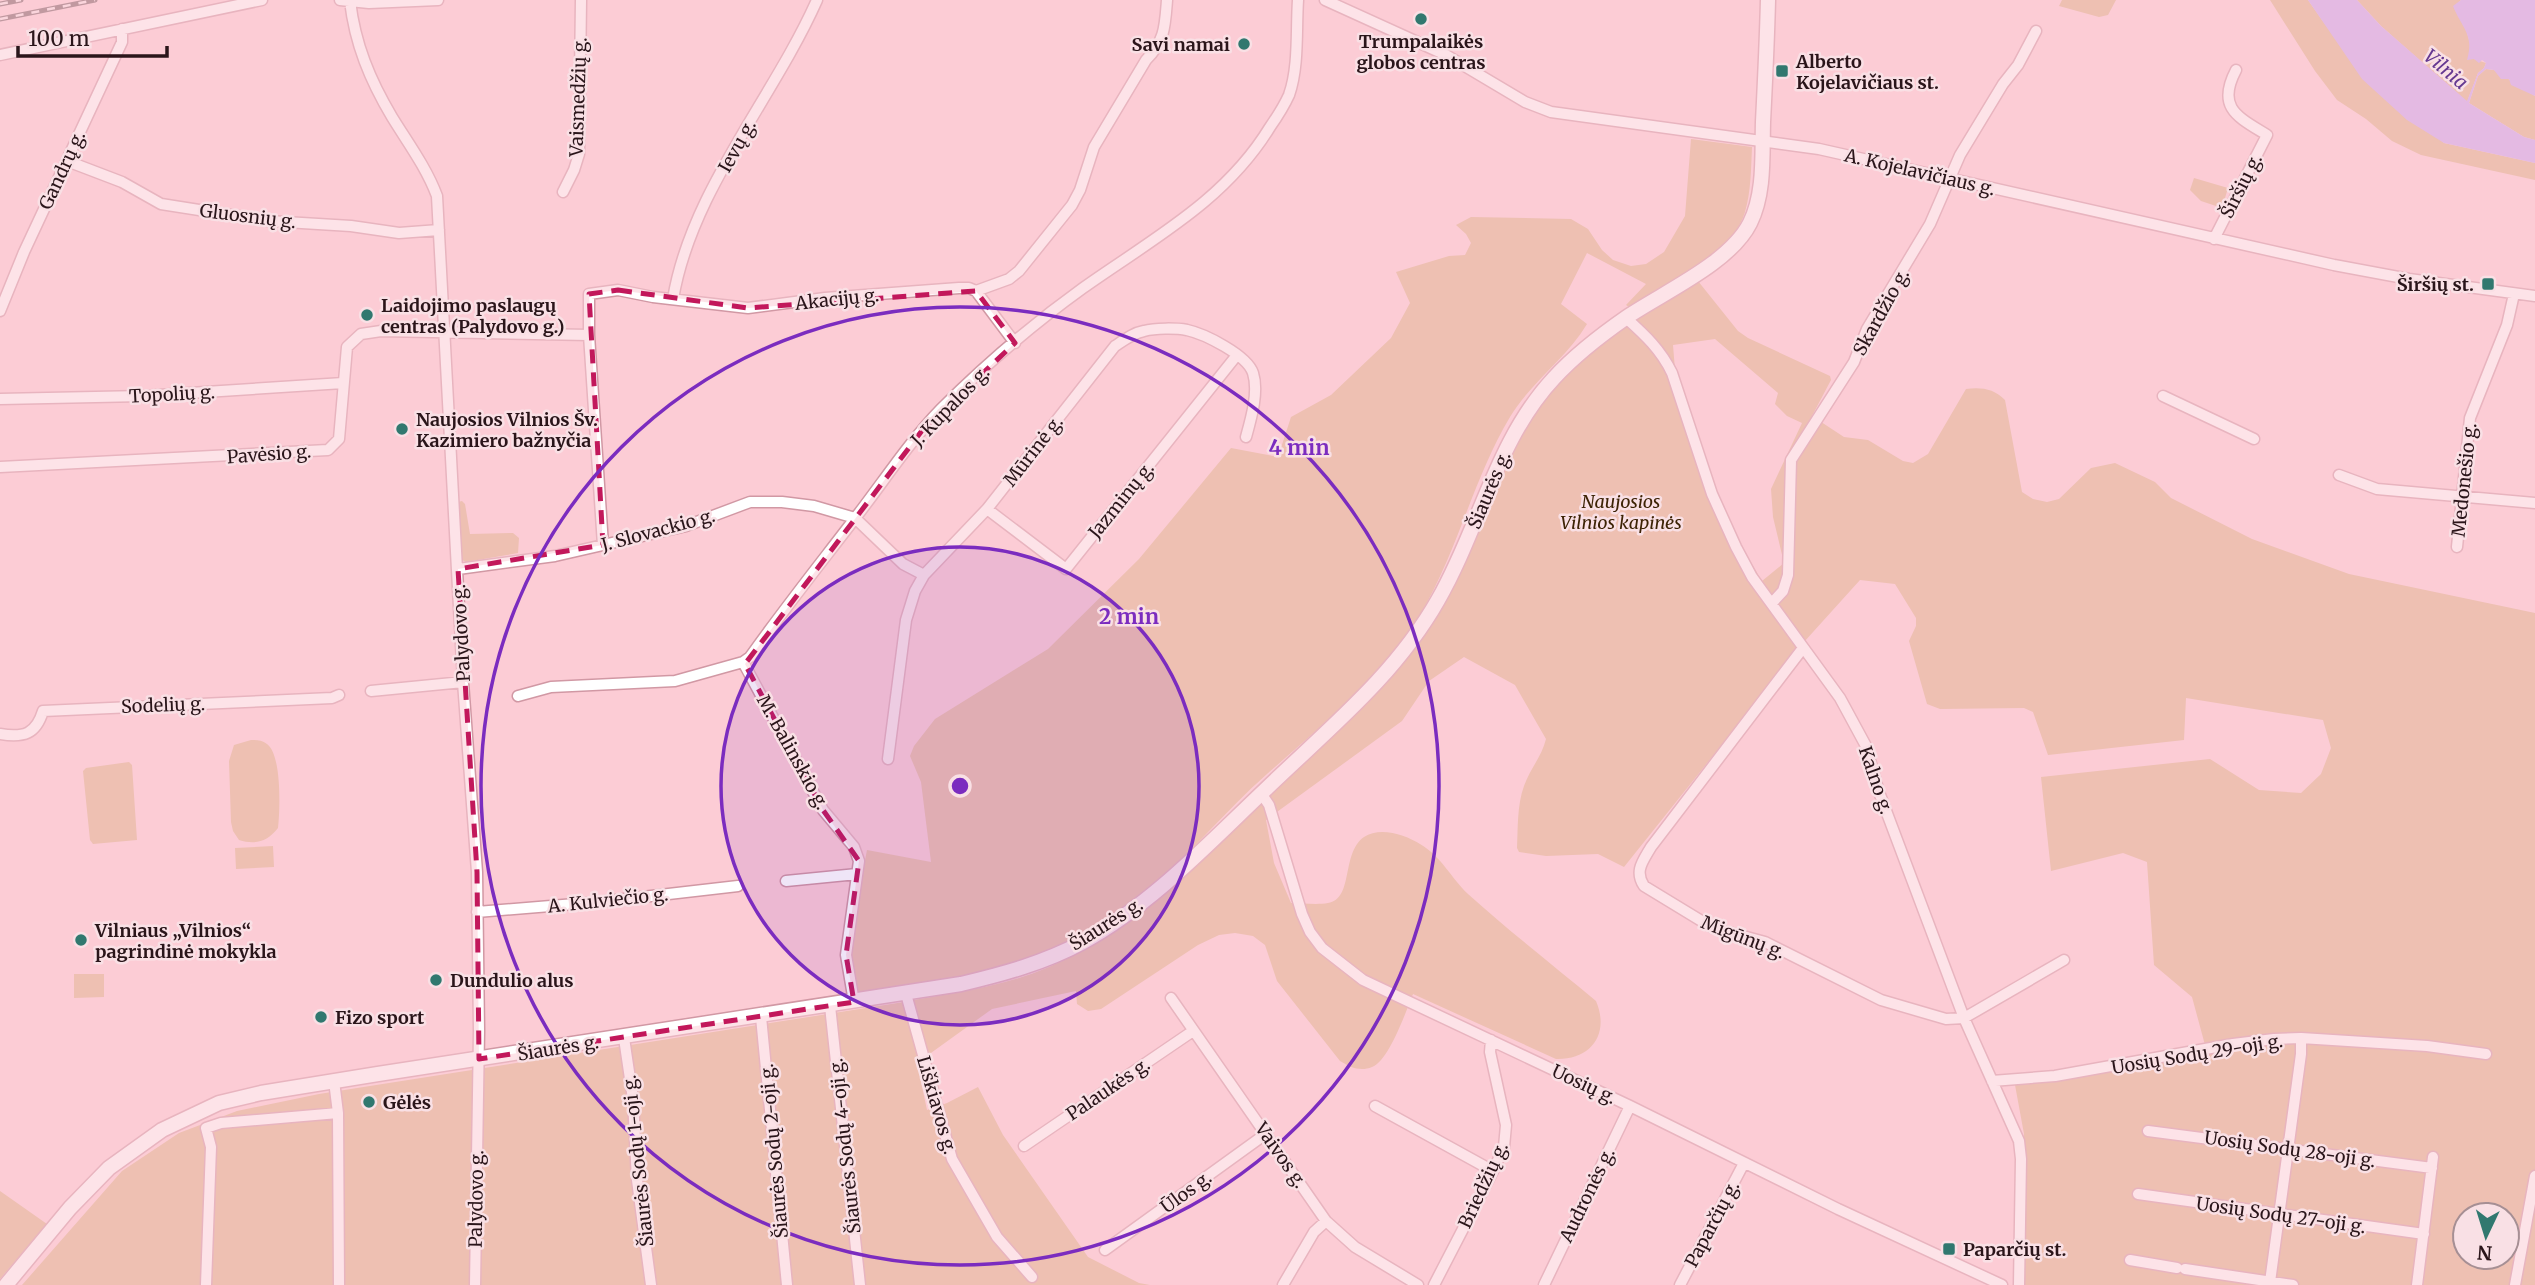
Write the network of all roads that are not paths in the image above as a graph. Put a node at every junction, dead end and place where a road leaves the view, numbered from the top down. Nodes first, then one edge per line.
1 (262, 0) edge
2 (438, 0) edge
3 (581, 0) edge
4 (817, 0) edge
5 (1167, 0) edge
6 (1298, 0) edge
7 (1325, 0) edge
8 (1768, 0) edge
9 (345, 1) edge
10 (122, 29) junction
11 (2036, 31) dead end
12 (0, 55) edge
13 (2236, 70) dead end
14 (1763, 141) junction
15 (67, 161) junction
16 (1949, 178) junction
17 (563, 192) dead end
18 (439, 230) junction
19 (2214, 239) junction
20 (976, 291) junction
21 (2514, 294) junction
22 (2535, 296) edge
23 (673, 299) junction
24 (0, 311) edge
25 (1626, 318) junction
26 (444, 333) junction
27 (589, 335) junction
28 (1015, 343) junction
29 (1237, 355) junction
30 (343, 383) junction
31 (2163, 396) dead end
32 (0, 399) edge
33 (1246, 437) dead end
34 (2254, 439) dead end
35 (0, 467) edge
36 (2339, 475) dead end
37 (2461, 496) junction
38 (2535, 503) edge
39 (987, 509) junction
40 (855, 518) junction
41 (603, 545) junction
42 (2457, 547) dead end
43 (458, 569) junction
44 (924, 575) junction
45 (1772, 603) junction
46 (1803, 648) junction
47 (743, 662) junction
48 (463, 682) junction
49 (371, 691) dead end
50 (340, 695) dead end
51 (518, 696) dead end
52 (0, 734) edge
53 (888, 759) dead end
54 (1261, 793) junction
55 (857, 874) junction
56 (786, 881) dead end
57 (738, 886) dead end
58 (477, 912) junction
59 (2064, 960) dead end
60 (906, 994) junction
61 (1171, 998) dead end
62 (854, 1002) junction
63 (830, 1006) junction
64 (761, 1017) junction
65 (1964, 1018) junction
66 (1193, 1031) junction
67 (624, 1038) junction
68 (2301, 1038) junction
69 (1491, 1040) junction
70 (2486, 1054) dead end
71 (479, 1059) junction
72 (334, 1081) junction
73 (1992, 1081) junction
74 (1630, 1105) junction
75 (1375, 1106) dead end
76 (197, 1111) junction
77 (338, 1113) junction
78 (206, 1128) junction
79 (2148, 1130) dead end
80 (1266, 1133) junction
81 (1024, 1146) dead end
82 (2289, 1148) junction
83 (1744, 1163) junction
84 (1493, 1171) junction
85 (2535, 1176) edge
86 (2138, 1194) dead end
87 (2279, 1216) junction
88 (1326, 1221) junction
89 (2424, 1234) junction
90 (1105, 1250) dead end
91 (2130, 1261) dead end
92 (1032, 1277) dead end
93 (2270, 1282) junction
94 (6, 1285) edge
95 (206, 1285) edge
96 (339, 1285) edge
97 (475, 1285) edge
98 (650, 1285) edge
99 (787, 1285) edge
100 (860, 1285) edge
101 (1283, 1285) edge
102 (1419, 1285) edge
103 (1434, 1285) edge
104 (1544, 1285) edge
105 (1680, 1285) edge
106 (2002, 1285) edge
107 (2019, 1285) edge
108 (2293, 1285) edge
109 (2417, 1285) edge
110 (2515, 1285) edge

1 - 10 street
2 - 9 street
3 - 17 street, Vaismedžių g.
4 - 23 street, Ievų g.
5 - 20 street, Akacijų g.
6 - 28 street, J. Kupalos g.
7 - 14 street, A. Kojelavičiaus g.
8 - 14 main road, Šiaurės g.
9 - 18 street, Palydovo g.
10 - 12 street
10 - 15 street, Gandrų g.
11 - 16 street, Skardžio g.
13 - 19 street, Širšių g.
14 - 16 street, A. Kojelavičiaus g.
14 - 25 main road, Šiaurės g.
15 - 18 street, Gluosnių g.
15 - 24 street, Gandrų g.
16 - 19 street, A. Kojelavičiaus g.
16 - 45 street, Skardžio g.
18 - 26 street, Palydovo g.
19 - 21 street, A. Kojelavičiaus g.
20 - 23 street, Akacijų g.
20 - 28 street
21 - 22 street, A. Kojelavičiaus g.
21 - 37 street, Medonešio g.
23 - 27 street, Akacijų g.
25 - 45 street, Kalno g.
25 - 54 main road, Šiaurės g.
26 - 27 street, Pavėsio g.
26 - 30 street, Pavėsio g.
26 - 43 street, Palydovo g.
27 - 41 street, Akacijų g.
28 - 40 street, J. Kupalos g.
29 - 33 street
29 - 39 street, Mūrinė g.
29 - 39 street, Jazminų g.
30 - 32 street, Topolių g.
30 - 35 street, Pavėsio g.
31 - 34 street
36 - 37 street
37 - 38 street
37 - 42 street, Medonešio g.
39 - 44 street, Mūrinė g.
40 - 41 street, J. Slovackio g.
40 - 44 street
40 - 47 street, J. Kupalos g.
41 - 43 street, J. Slovackio g.
43 - 48 street, Palydovo g.
44 - 53 street, Mūrinė g.
45 - 46 street, Kalno g.
46 - 65 street, Kalno g.
46 - 65 street, Migūnų g.
47 - 51 street
47 - 55 street, M. Balinskio g.
48 - 49 street
48 - 58 street, Palydovo g.
50 - 52 street, Sodelių g.
54 - 60 main road, Šiaurės g.
54 - 69 street, Uosių g.
55 - 56 street
55 - 62 street, M. Balinskio g.
57 - 58 street, A. Kulviečio g.
58 - 71 street, Palydovo g.
59 - 65 street
60 - 62 main road, Šiaurės g.
60 - 92 street, Liškiavos g.
61 - 66 street, Vaivos g.
62 - 63 main road, Šiaurės g.
63 - 64 main road, Šiaurės g.
63 - 100 street, Šiaurės Sodų 4-oji g.
64 - 67 main road, Šiaurės g.
64 - 99 street, Šiaurės Sodų 2-oji g.
65 - 73 street, Kalno g.
66 - 80 street, Vaivos g.
66 - 81 street, Palaukės g.
67 - 71 main road, Šiaurės g.
67 - 98 street, Šiaurės Sodų 1-oji g.
68 - 70 street, Uosių Sodų 29-oji g.
68 - 73 street, Uosių Sodų 29-oji g.
68 - 82 street
69 - 74 street, Uosių g.
69 - 84 street, Briedžių g.
71 - 72 main road, Šiaurės g.
71 - 97 street, Palydovo g.
72 - 76 main road, Šiaurės g.
72 - 77 street
73 - 107 street, Kalno g.
74 - 83 street, Uosių g.
74 - 104 street, Audronės g.
75 - 84 street
76 - 78 street
76 - 94 main road, Šiaurės g.
77 - 78 street
77 - 96 street
78 - 95 street
79 - 82 street, Uosių Sodų 28-oji g.
80 - 88 street, Vaivos g.
80 - 90 street, Ūlos g.
82 - 87 street
82 - 89 street, Uosių Sodų 28-oji g.
83 - 105 street, Paparčių g.
83 - 106 street, Uosių g.
84 - 103 street, Briedžių g.
85 - 110 street
86 - 87 street, Uosių Sodų 27-oji g.
87 - 89 street, Uosių Sodų 27-oji g.
87 - 93 street
88 - 101 street
88 - 102 street, Vaivos g.
89 - 109 street
91 - 93 street
93 - 108 street

